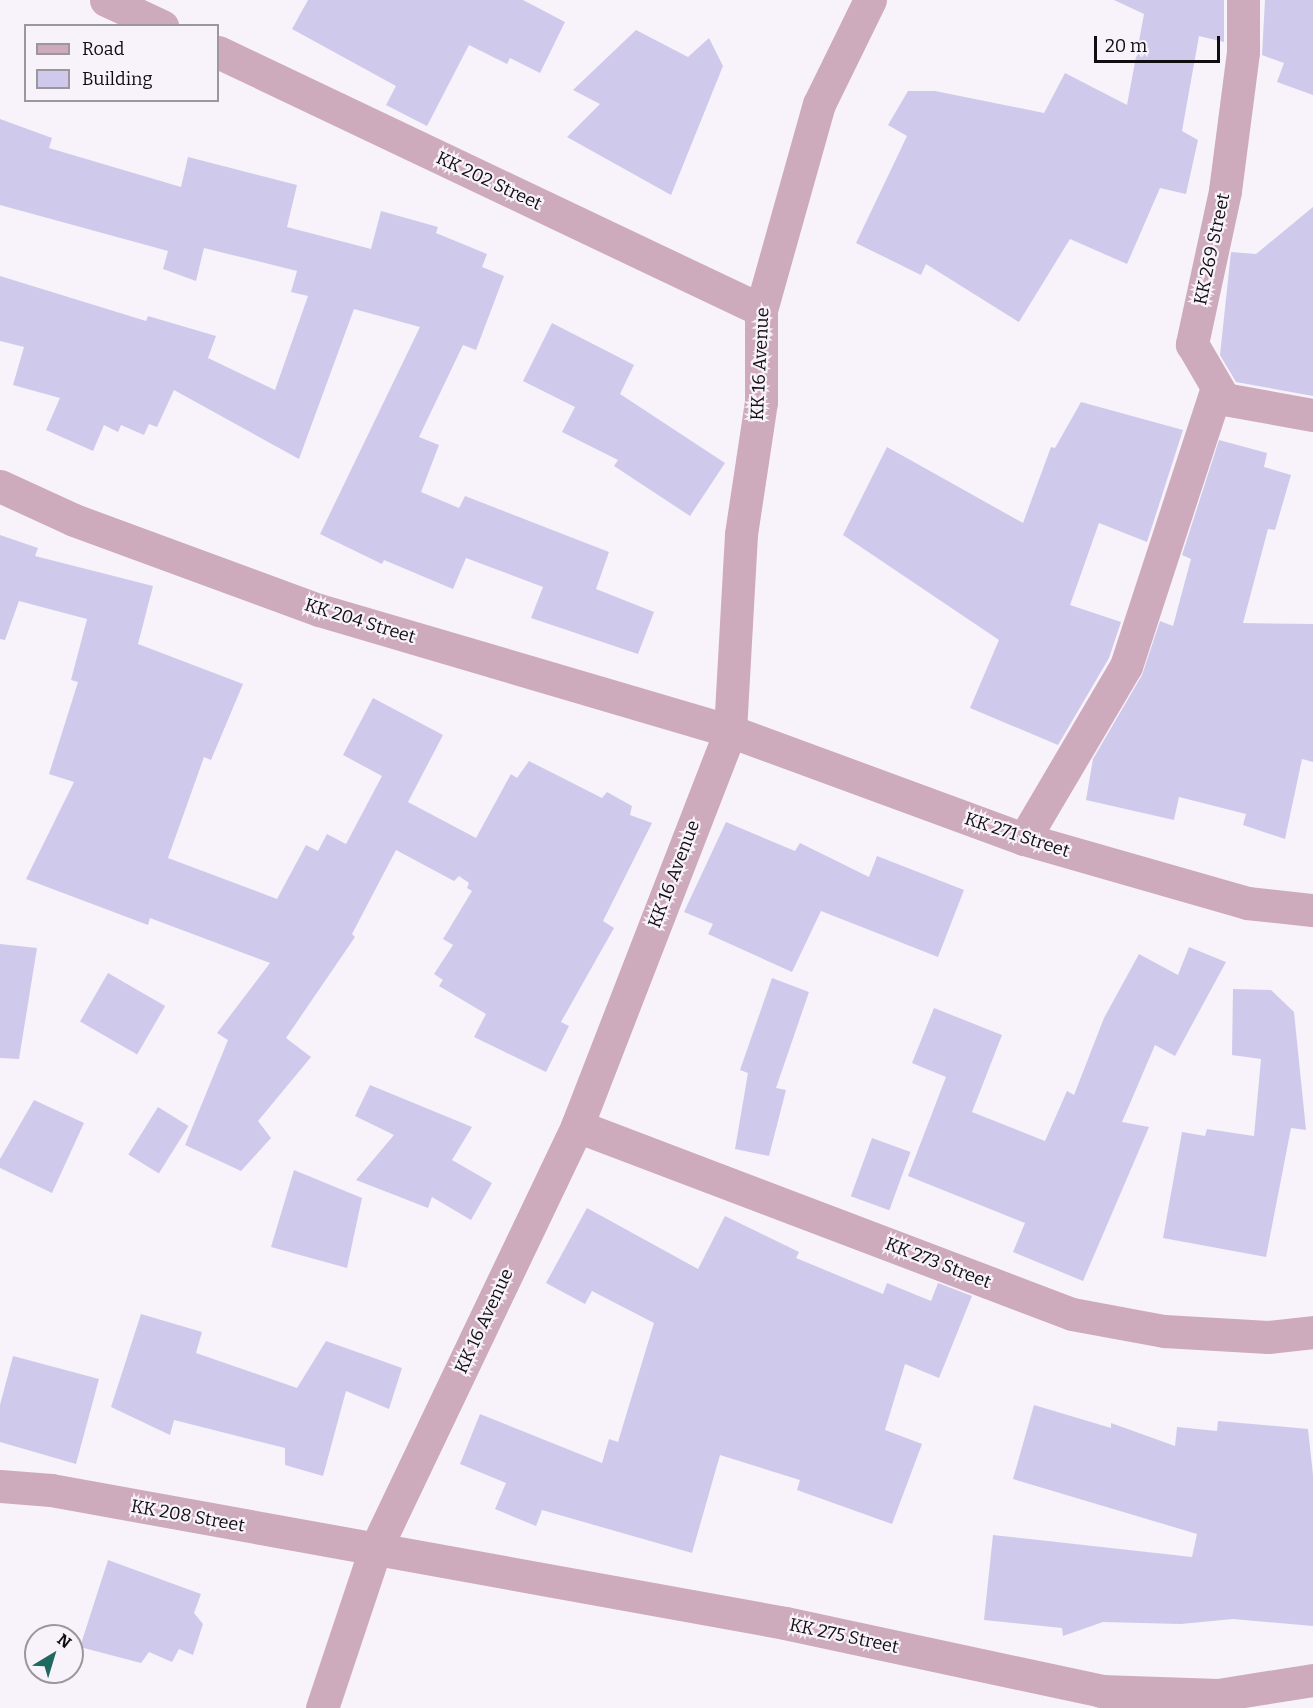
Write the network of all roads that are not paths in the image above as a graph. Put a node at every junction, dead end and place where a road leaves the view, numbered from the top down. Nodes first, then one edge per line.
1 (106, 0) edge
2 (870, 0) edge
3 (1243, 0) edge
4 (158, 24) edge
5 (219, 52) edge
6 (761, 310) junction
7 (1216, 390) junction
8 (1313, 415) edge
9 (0, 486) edge
10 (730, 731) junction
11 (1024, 839) junction
12 (1313, 910) edge
13 (577, 1126) junction
14 (1313, 1332) edge
15 (0, 1486) edge
16 (375, 1550) junction
17 (1313, 1680) edge
18 (322, 1708) edge

1 - 4 street
2 - 6 street, KK 16 Avenue
3 - 7 street, KK 269 Street
5 - 6 street, KK 202 Street
6 - 10 street, KK 16 Avenue
7 - 8 street
7 - 11 street
9 - 10 street, KK 204 Street
10 - 11 street, KK 271 Street
10 - 13 street, KK 16 Avenue
11 - 12 street, KK 271 Street
13 - 14 street, KK 273 Street
13 - 16 street, KK 16 Avenue
15 - 16 street, KK 208 Street
16 - 17 street, KK 275 Street
16 - 18 street, KK 16 Avenue

